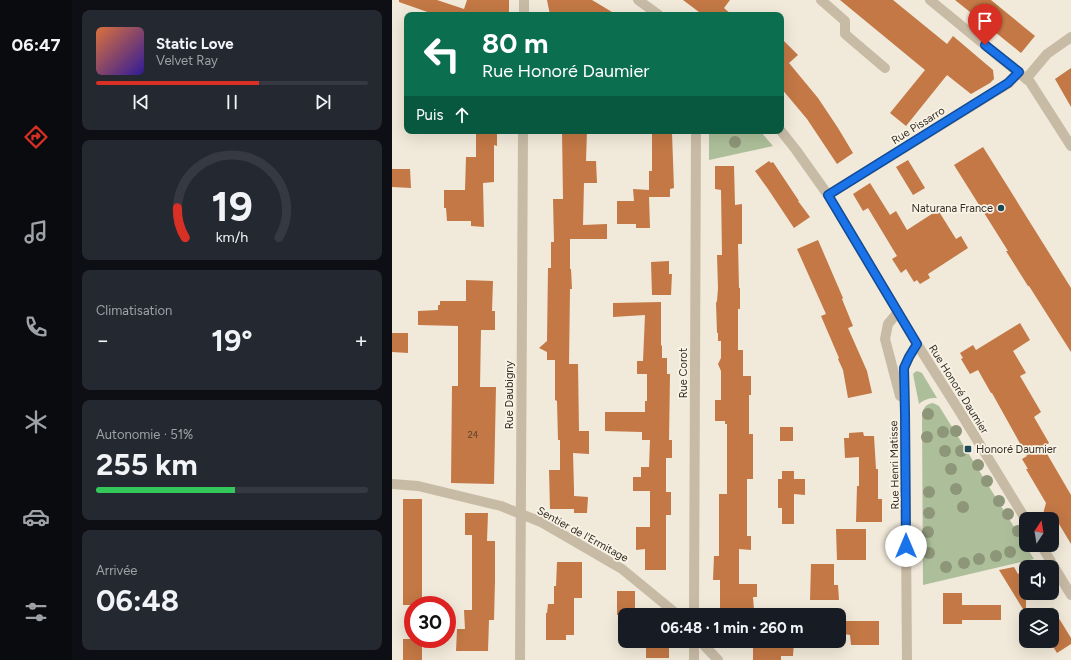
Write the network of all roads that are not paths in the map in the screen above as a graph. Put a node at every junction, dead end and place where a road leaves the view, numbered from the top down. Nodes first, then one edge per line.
1 (524, 0) edge
2 (638, 0) edge
3 (821, 0) edge
4 (930, 0) edge
5 (524, 12) edge
6 (655, 12) edge
7 (1071, 37) edge
8 (885, 68) dead end
9 (1022, 76) junction
10 (523, 134) edge
11 (696, 134) edge
12 (783, 134) edge
13 (1071, 146) edge
14 (828, 195) junction
15 (898, 312) junction
16 (917, 344) junction
17 (905, 413) junction
18 (392, 484) edge
19 (1021, 512) edge
20 (520, 514) junction
21 (1045, 552) edge
22 (1071, 595) edge
23 (669, 608) edge
24 (694, 608) edge
25 (694, 648) edge
26 (707, 648) edge
27 (520, 660) edge
28 (694, 660) edge
29 (718, 660) edge
30 (907, 660) edge

1 - 5 street
2 - 6 street
3 - 8 street
4 - 9 street
7 - 9 street, Rue Pissarro
9 - 13 street
9 - 14 street, Rue Pissarro
10 - 20 street, Rue Daubigny
11 - 24 street, Rue Corot
12 - 14 street, Rue Honoré Daumier
14 - 15 street, Rue Honoré Daumier
15 - 16 street, Rue Honoré Daumier
15 - 17 street, Rue Henri Matisse
16 - 17 street, Rue Henri Matisse
16 - 19 street, Rue Honoré Daumier
17 - 30 street, Rue Henri Matisse
18 - 20 street, Sentier de l'Ermitage
20 - 23 street, Sentier de l'Ermitage
20 - 27 street, Rue Daubigny
21 - 22 street
25 - 28 street
26 - 29 street

